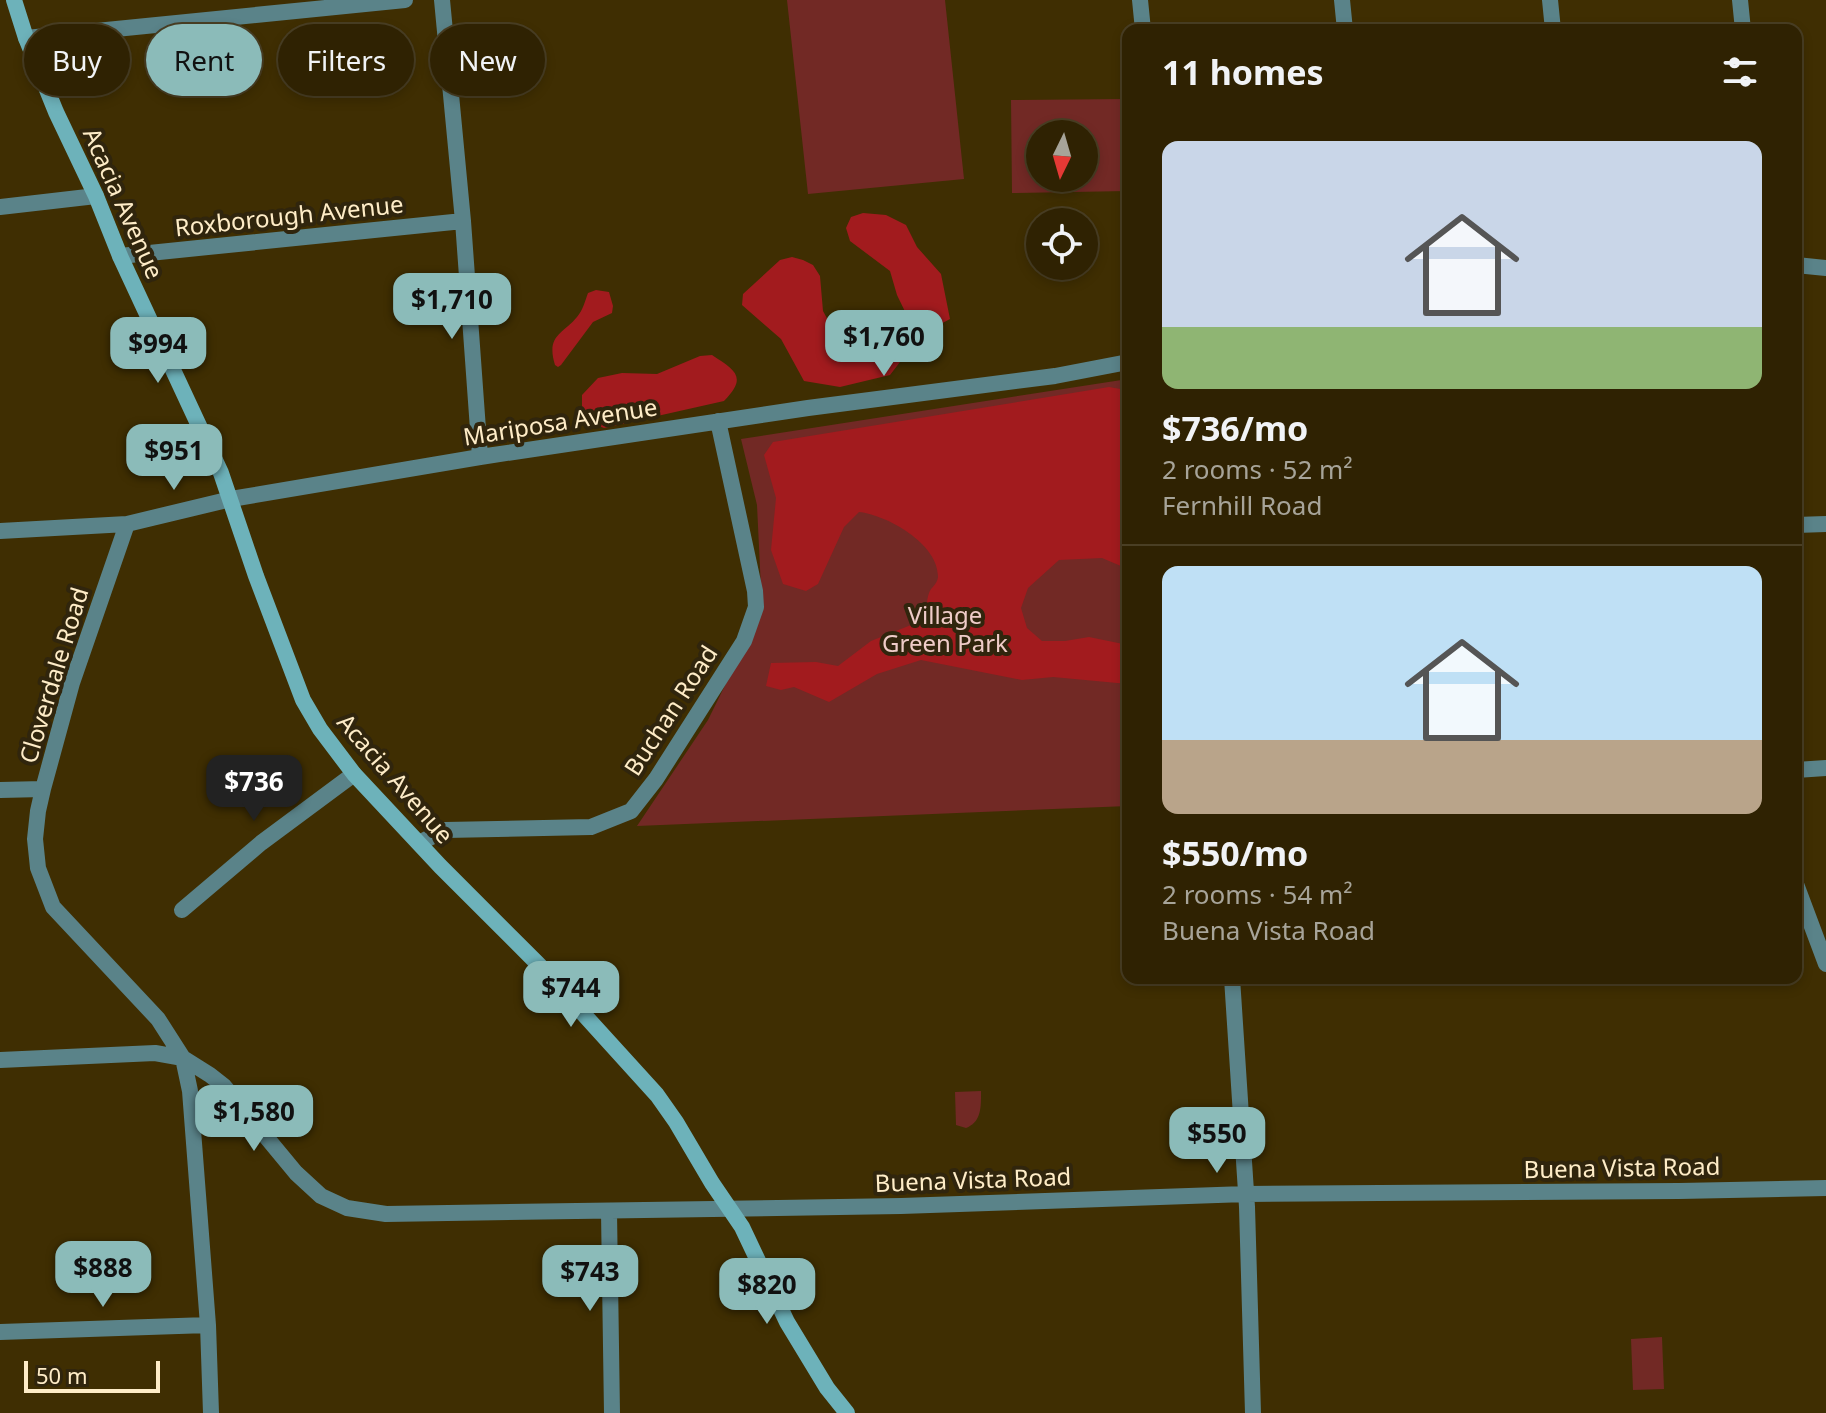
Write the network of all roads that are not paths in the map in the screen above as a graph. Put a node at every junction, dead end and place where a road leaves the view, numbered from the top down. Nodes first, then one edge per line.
1 (14, 0) edge
2 (405, 0) edge
3 (442, 0) edge
4 (1140, 0) edge
5 (1342, 0) edge
6 (1550, 0) edge
7 (1740, 0) edge
8 (1142, 24) edge
9 (1344, 24) edge
10 (1552, 24) edge
11 (1742, 24) edge
12 (130, 28) edge
13 (24, 32) edge
14 (50, 96) edge
15 (96, 196) junction
16 (0, 207) edge
17 (463, 221) junction
18 (120, 256) junction
19 (1802, 266) edge
20 (1826, 268) edge
21 (1122, 363) edge
22 (718, 421) junction
23 (480, 457) junction
24 (231, 499) junction
25 (127, 524) junction
26 (1826, 524) edge
27 (1802, 525) edge
28 (0, 531) edge
29 (1826, 768) edge
30 (1802, 770) edge
31 (354, 774) junction
32 (43, 789) junction
33 (0, 790) edge
34 (419, 843) junction
35 (1802, 900) edge
36 (182, 910) dead end
37 (1826, 964) edge
38 (1232, 984) edge
39 (183, 1058) junction
40 (0, 1060) edge
41 (1826, 1188) edge
42 (1246, 1194) junction
43 (730, 1209) junction
44 (609, 1212) junction
45 (208, 1325) junction
46 (0, 1332) edge
47 (211, 1413) edge
48 (612, 1413) edge
49 (847, 1413) edge
50 (1253, 1413) edge

1 - 13 street, Acacia Avenue
2 - 12 street
3 - 17 street
4 - 8 street
5 - 9 street
6 - 10 street
7 - 11 street
14 - 15 street, Acacia Avenue
15 - 16 street
15 - 18 street, Acacia Avenue
17 - 18 street, Roxborough Avenue
17 - 23 street
18 - 24 street, Acacia Avenue
19 - 20 street
21 - 22 street, Mariposa Avenue
22 - 23 street, Mariposa Avenue
22 - 34 street, Buchan Road
23 - 24 street, Mariposa Avenue
24 - 25 street, Mariposa Avenue
24 - 31 street, Acacia Avenue
25 - 28 street, Mariposa Avenue
25 - 32 street, Cloverdale Road
26 - 27 street
29 - 30 street
31 - 34 street, Acacia Avenue
31 - 36 street
32 - 33 street
32 - 39 street, Cloverdale Road
34 - 43 street, Acacia Avenue
35 - 37 street
38 - 42 street
39 - 40 street
39 - 44 street, Buena Vista Road
39 - 45 street, Cloverdale Road
41 - 42 street, Buena Vista Road
42 - 43 street, Buena Vista Road
42 - 50 street
43 - 44 street, Buena Vista Road
43 - 49 street, Acacia Avenue
44 - 48 street
45 - 46 street
45 - 47 street, Cloverdale Road

